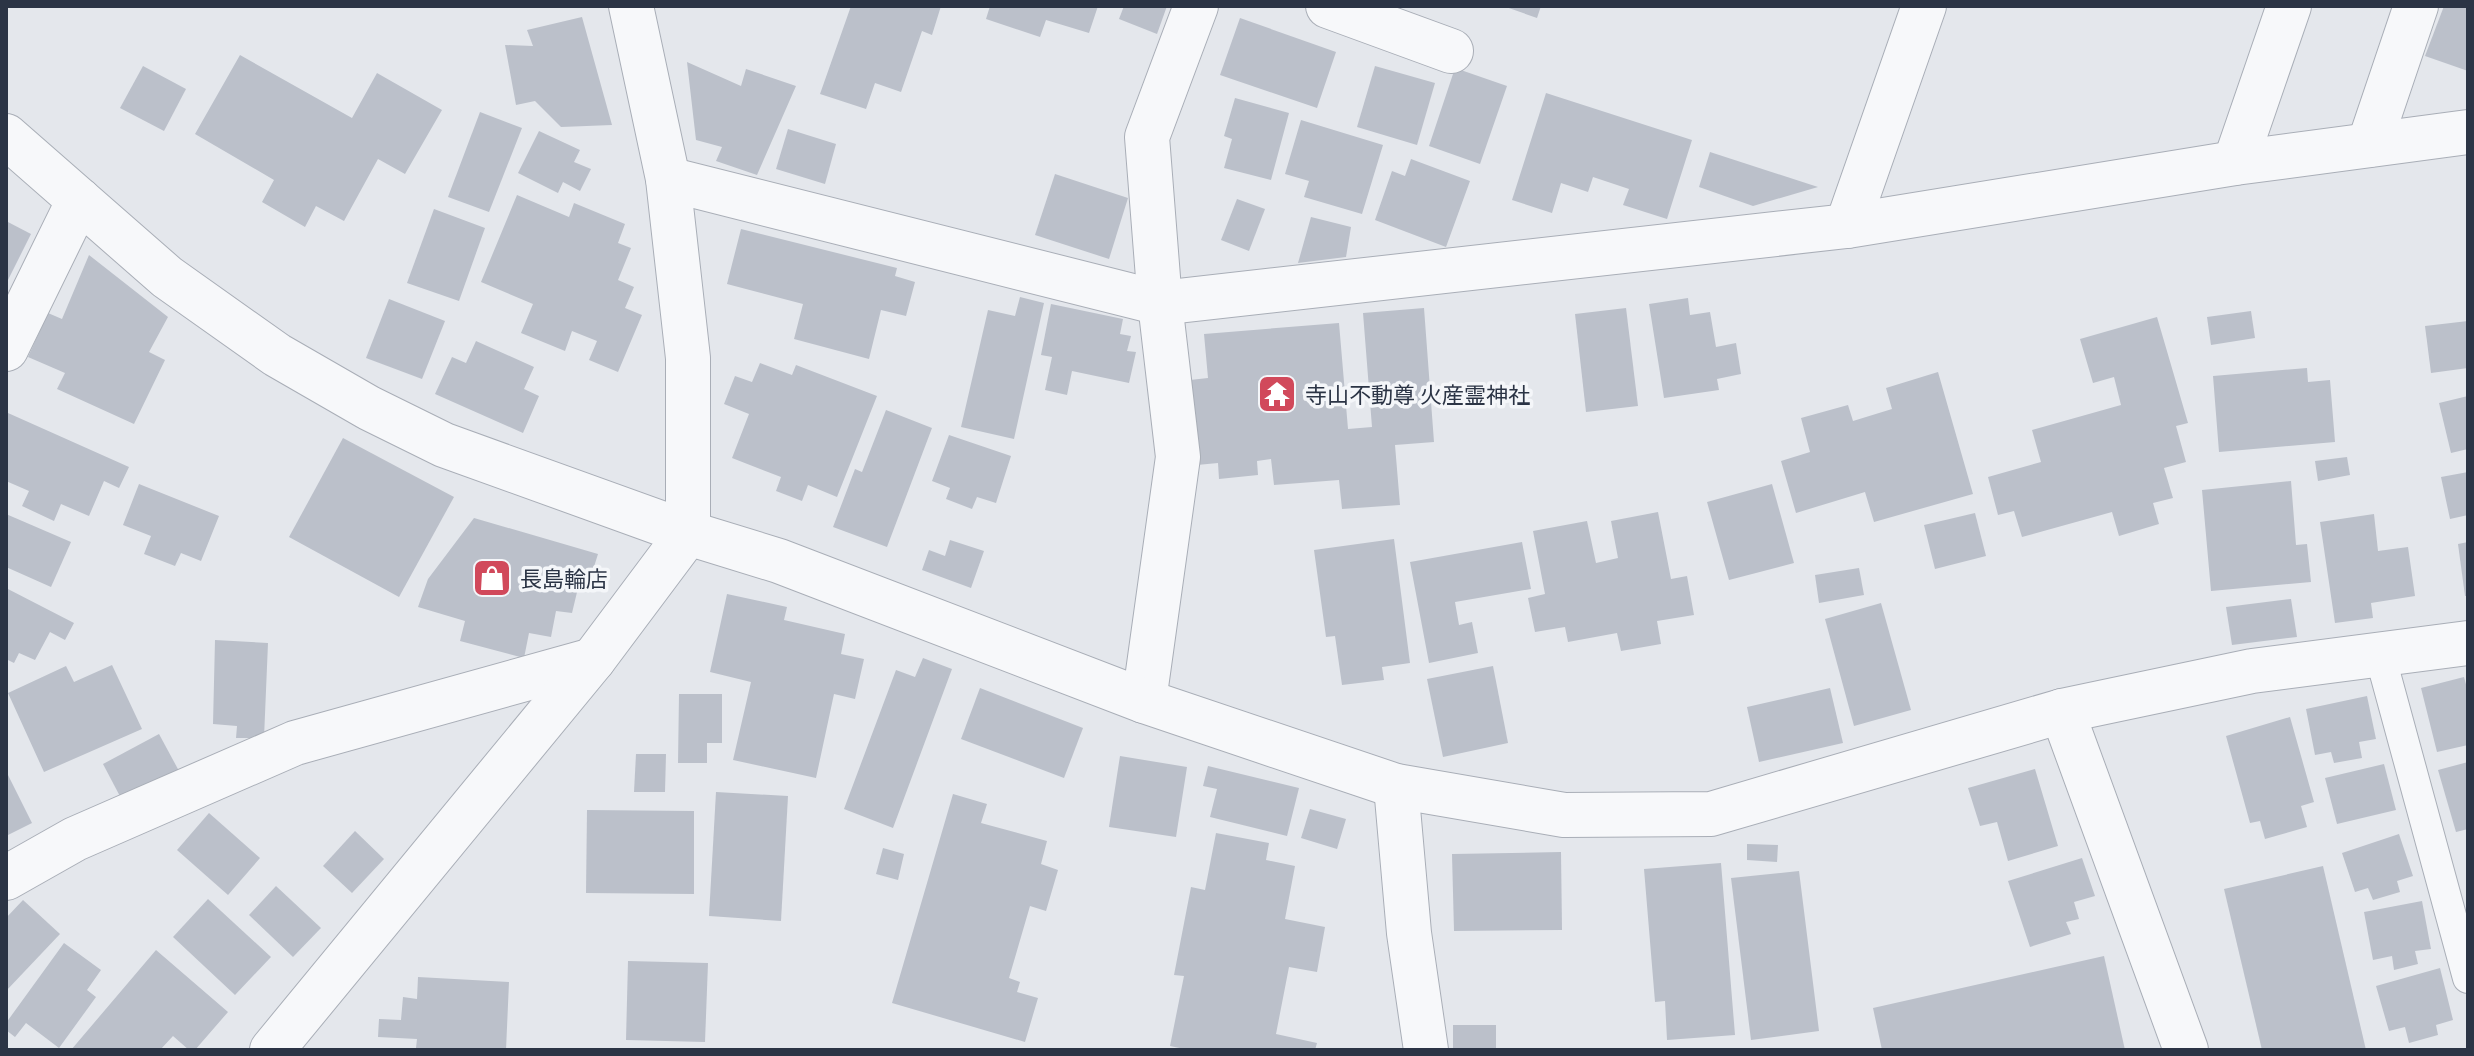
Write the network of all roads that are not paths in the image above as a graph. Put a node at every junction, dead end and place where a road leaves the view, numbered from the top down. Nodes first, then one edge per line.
1 (631, 6) edge
2 (1196, 6) edge
3 (1328, 6) edge
4 (1924, 6) edge
5 (2289, 6) edge
6 (2416, 6) edge
7 (1451, 51) dead end
8 (2468, 132) edge
9 (6, 136) edge
10 (2369, 145) junction
11 (2235, 163) junction
12 (668, 179) junction
13 (79, 200) junction
14 (1847, 226) junction
15 (1160, 303) junction
16 (6, 349) edge
17 (688, 533) junction
18 (2468, 643) edge
19 (2380, 655) junction
20 (593, 660) junction
21 (1144, 701) junction
22 (2062, 711) junction
23 (1396, 786) junction
24 (6, 878) edge
25 (2468, 978) edge
26 (272, 1050) edge
27 (1426, 1050) edge
28 (2186, 1050) edge

1 - 12 street
2 - 15 street
3 - 7 street
4 - 14 street
5 - 11 street
6 - 10 street
8 - 10 street
9 - 13 street
10 - 11 street
11 - 14 street
12 - 15 street
12 - 17 street
13 - 16 street
13 - 17 street
14 - 15 street
15 - 21 street
17 - 20 street
17 - 21 street
18 - 19 street
19 - 22 street
19 - 25 lane
20 - 24 street
20 - 26 street
21 - 23 street
22 - 23 street
22 - 28 street
23 - 27 street

